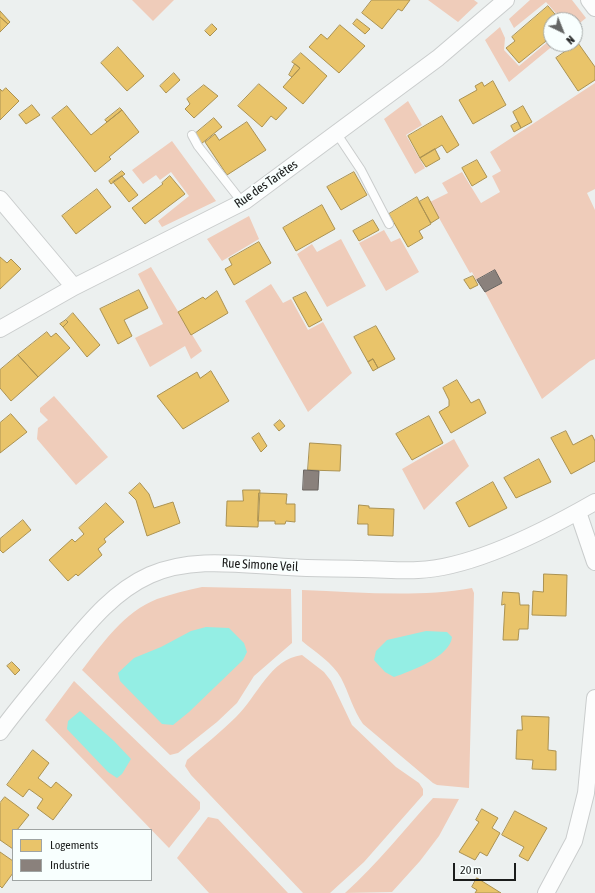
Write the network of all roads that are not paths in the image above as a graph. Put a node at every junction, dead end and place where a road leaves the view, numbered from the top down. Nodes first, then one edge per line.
1 (506, 0) edge
2 (589, 0) edge
3 (595, 8) edge
4 (337, 134) junction
5 (192, 135) dead end
6 (0, 199) edge
7 (242, 202) junction
8 (389, 224) dead end
9 (74, 287) junction
10 (0, 329) edge
11 (595, 502) edge
12 (578, 512) junction
13 (595, 562) edge
14 (595, 698) edge
15 (0, 732) edge
16 (591, 794) edge
17 (546, 893) edge

1 - 4 street, Rue des Tarètes
2 - 3 street
4 - 7 street, Rue des Tarètes
4 - 8 lane
5 - 7 lane
6 - 9 street
7 - 9 street, Rue des Tarètes
9 - 10 street, Rue des Tarètes
11 - 12 street, Rue Simone Veil
12 - 13 street
12 - 15 street, Rue Simone Veil
14 - 16 street
16 - 17 street

